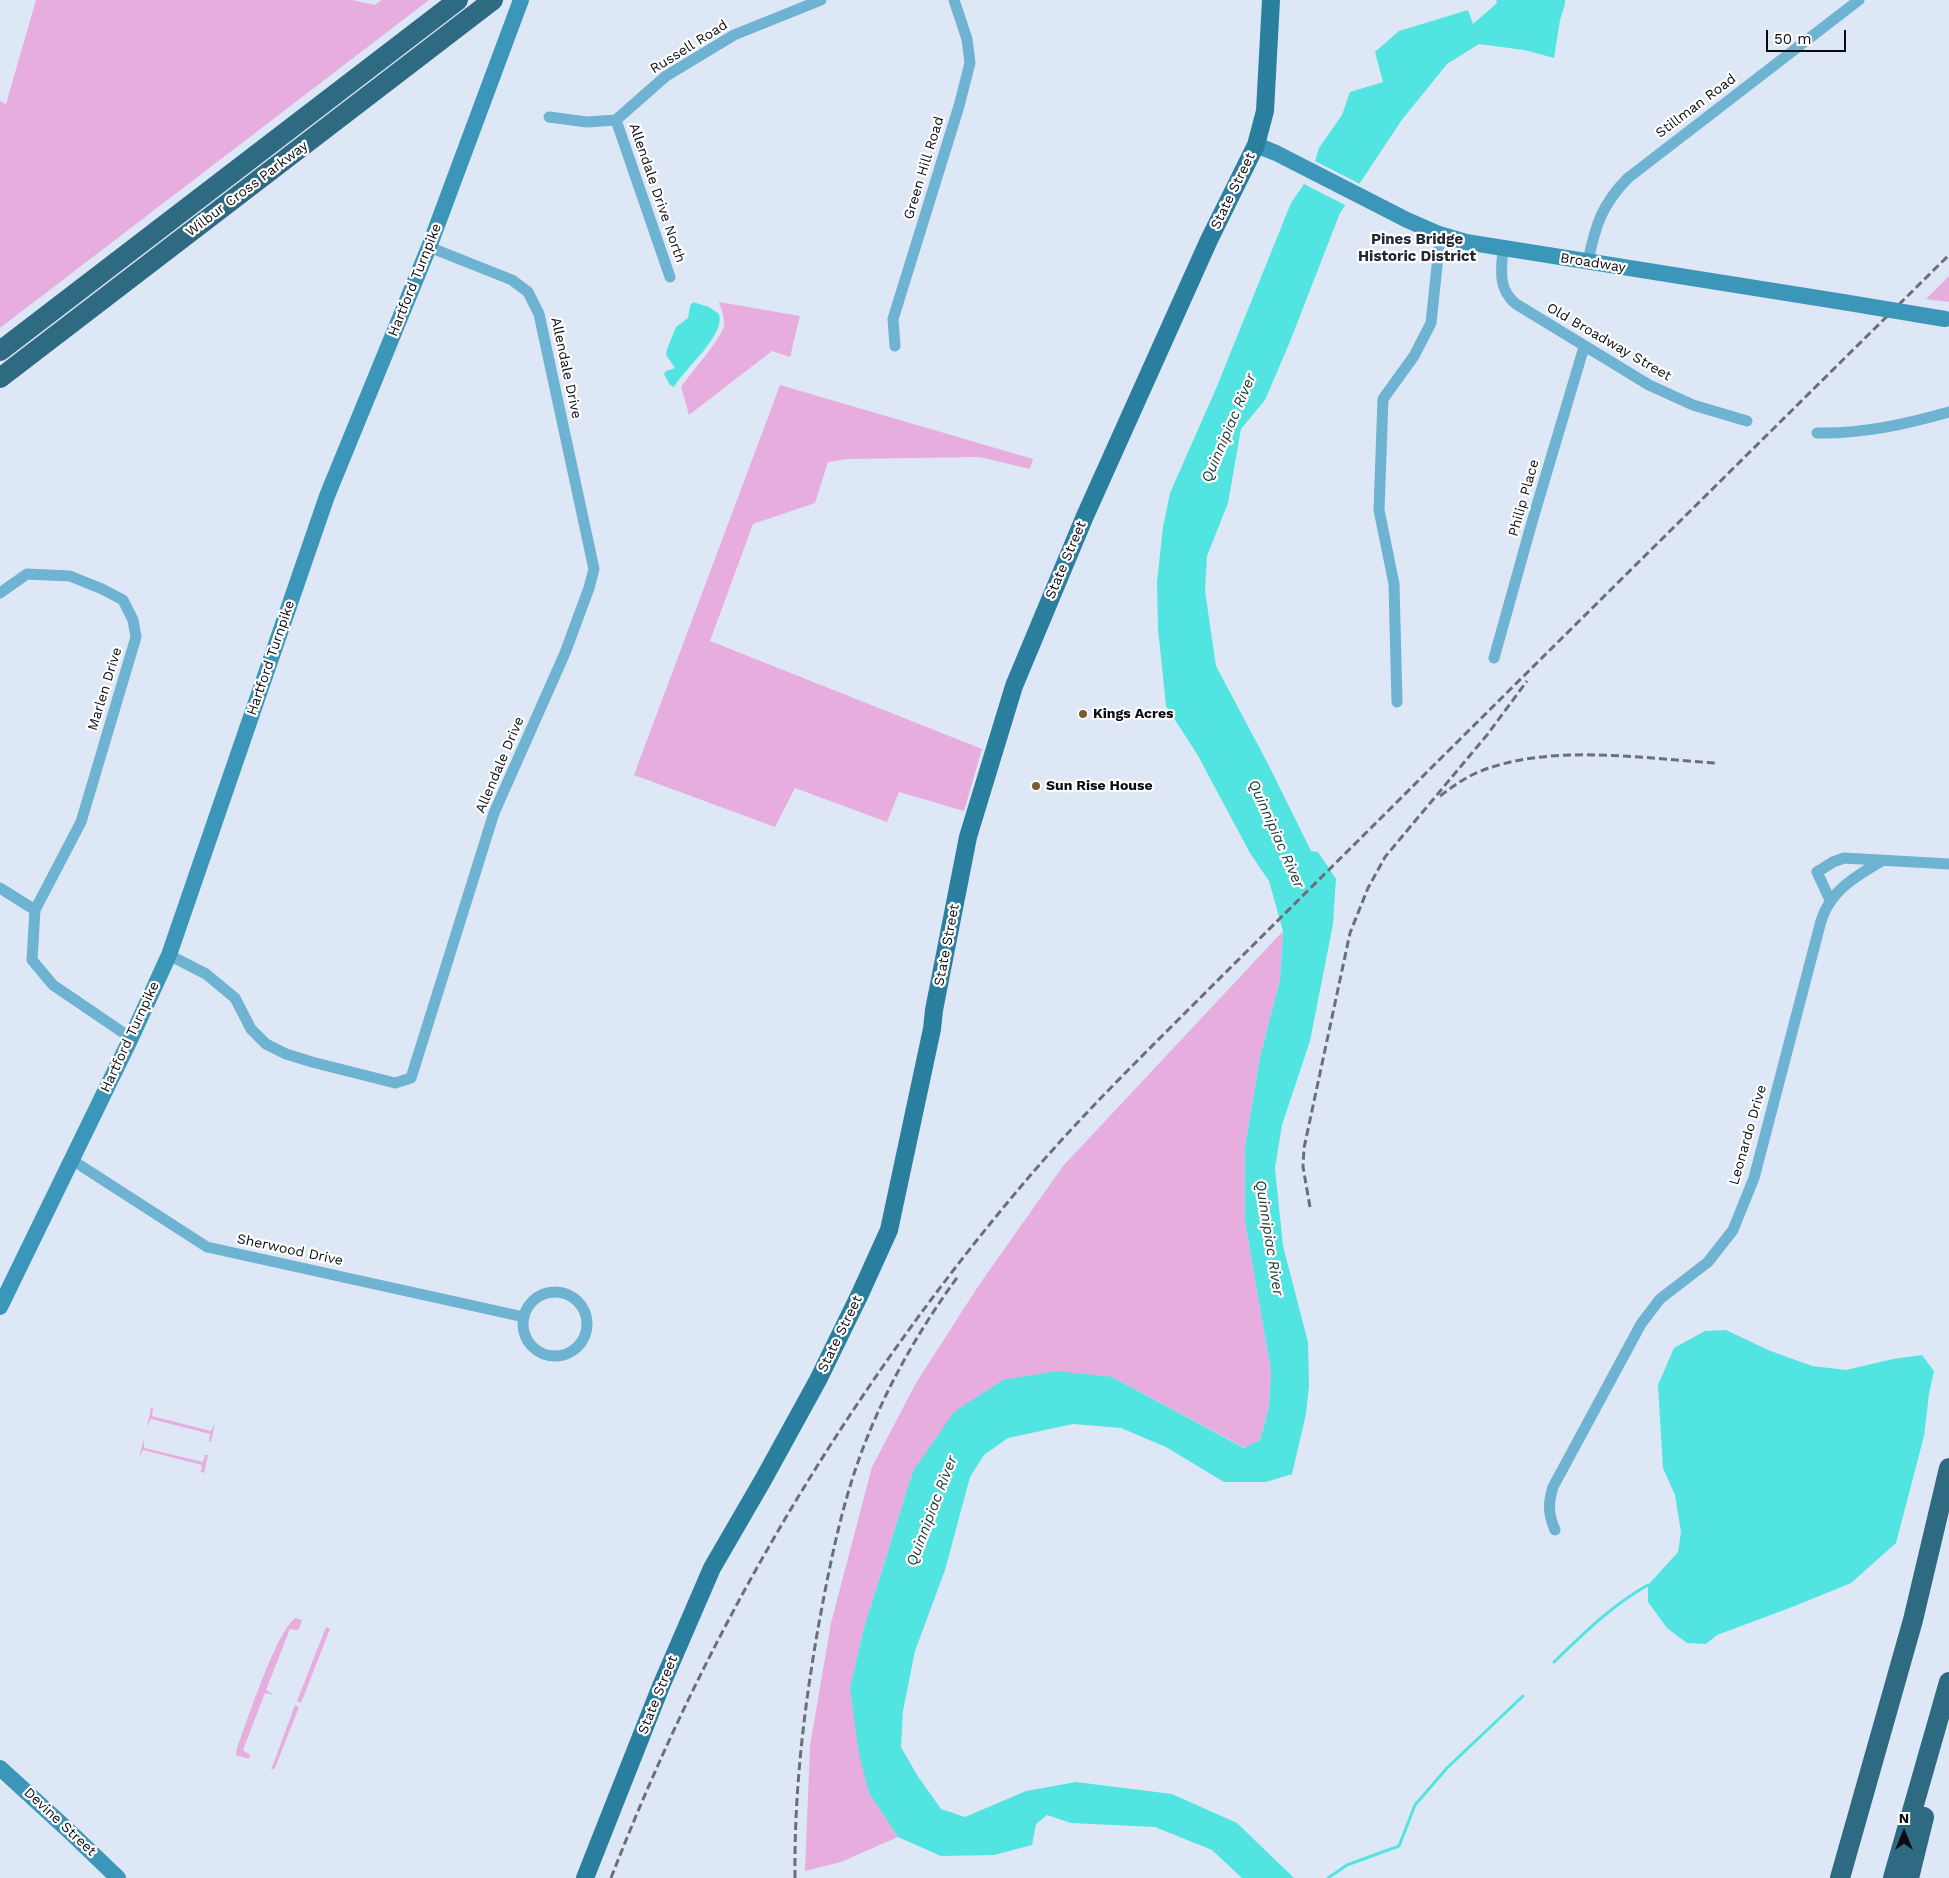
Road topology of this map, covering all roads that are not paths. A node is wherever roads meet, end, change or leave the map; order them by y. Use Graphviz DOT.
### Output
graph roads {
  1 [pos="458,0"];
  2 [pos="493,0"];
  3 [pos="521,0"];
  4 [pos="822,0"];
  5 [pos="954,0"];
  6 [pos="1271,0"];
  7 [pos="1859,0"];
  8 [pos="549,117"];
  9 [pos="616,120"];
  10 [pos="1256,145"];
  11 [pos="1443,235"];
  12 [pos="429,247"];
  13 [pos="1503,249"];
  14 [pos="1588,262"];
  15 [pos="670,276"];
  16 [pos="1947,320"];
  17 [pos="895,346"];
  18 [pos="1584,347"];
  19 [pos="0,351"];
  20 [pos="0,378"];
  21 [pos="1949,412"];
  22 [pos="1746,421"];
  23 [pos="1817,433"];
  24 [pos="0,593"];
  25 [pos="1494,658"];
  26 [pos="1398,702"];
  27 [pos="1884,860"];
  28 [pos="1949,864"];
  29 [pos="0,888"];
  30 [pos="1830,900"];
  31 [pos="35,910"];
  32 [pos="168,955"];
  33 [pos="131,1038"];
  34 [pos="72,1160"];
  35 [pos="0,1307"];
  36 [pos="524,1317"];
  37 [pos="1949,1468"];
  38 [pos="1555,1530"];
  39 [pos="1949,1682"];
  40 [pos="1943,1701"];
  41 [pos="0,1768"];
  42 [pos="118,1878"];
  43 [pos="584,1878"];
  44 [pos="1840,1878"];
  45 [pos="1893,1878"];
  46 [pos="1909,1878"];
  1 -- 19 [label="highway, Wilbur Cross Parkway"];
  2 -- 20 [label="highway, Wilbur Cross Parkway"];
  3 -- 12 [label="main road, Hartford Turnpike"];
  4 -- 9 [label="street, Russell Road"];
  5 -- 17 [label="street, Green Hill Road"];
  6 -- 10 [label="main road, State Street"];
  7 -- 14 [label="street, Stillman Road"];
  8 -- 9 [label="street"];
  9 -- 15 [label="street, Allendale Drive North"];
  10 -- 11 [label="main road, Broadway"];
  10 -- 43 [label="main road, State Street"];
  11 -- 13 [label="main road, Broadway"];
  11 -- 26 [label="street"];
  12 -- 32 [label="main road, Hartford Turnpike"];
  12 -- 32 [label="street, Allendale Drive"];
  13 -- 14 [label="main road, Broadway"];
  13 -- 18 [label="street, Old Broadway Street"];
  14 -- 16 [label="main road, Broadway, bridge"];
  18 -- 22 [label="street, Old Broadway Street"];
  18 -- 25 [label="street, Philip Place"];
  21 -- 23 [label="street"];
  24 -- 31 [label="street, Marlen Drive"];
  27 -- 28 [label="street"];
  27 -- 30 [label="street, Leonardo Drive"];
  27 -- 30 [label="street"];
  29 -- 31 [label="street"];
  30 -- 38 [label="street, Leonardo Drive"];
  31 -- 33 [label="street, Marlen Drive"];
  32 -- 33 [label="main road, Hartford Turnpike"];
  33 -- 34 [label="main road, Hartford Turnpike"];
  34 -- 35 [label="main road, Hartford Turnpike"];
  34 -- 36 [label="street, Sherwood Drive"];
  36 -- 36 [label="street"];
  37 -- 44 [label="highway"];
  39 -- 40 [label="highway"];
  40 -- 45 [label="highway"];
  40 -- 46 [label="highway"];
  41 -- 42 [label="main road, Devine Street"];
}
